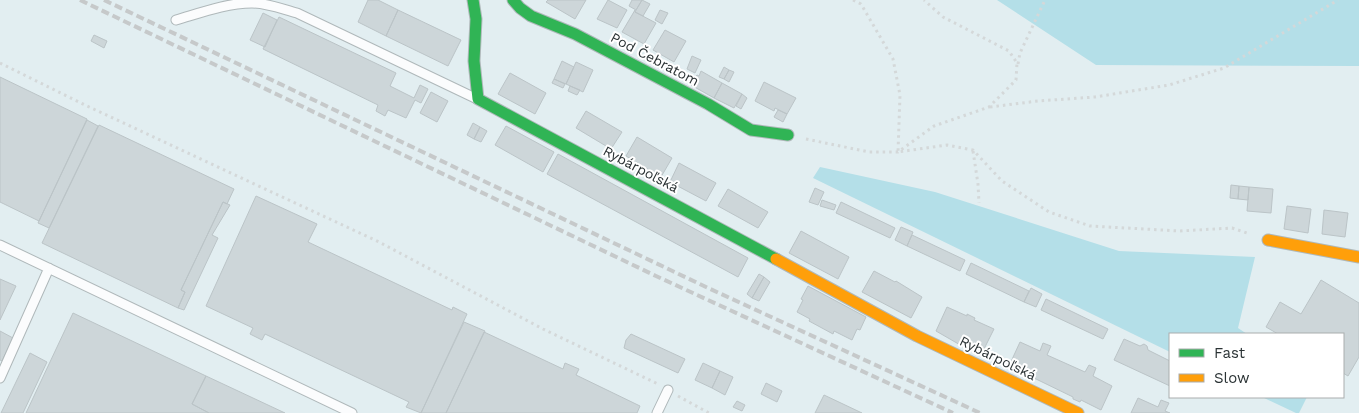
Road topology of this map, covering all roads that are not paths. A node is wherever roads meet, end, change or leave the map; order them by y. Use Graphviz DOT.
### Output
graph roads {
  1 [pos="473,0"];
  2 [pos="513,0"];
  3 [pos="176,20"];
  4 [pos="478,99"];
  5 [pos="788,135"];
  6 [pos="1268,240"];
  7 [pos="0,245"];
  8 [pos="1359,257"];
  9 [pos="48,268"];
  10 [pos="0,378"];
  11 [pos="668,390"];
  12 [pos="352,413"];
  13 [pos="657,413"];
  14 [pos="1078,413"];
  1 -- 4 [label="street"];
  2 -- 5 [label="street, Pod Čebratom"];
  3 -- 4 [label="lane, Rybárpoľská"];
  4 -- 14 [label="street, Rybárpoľská"];
  6 -- 8 [label="street"];
  7 -- 9 [label="lane"];
  9 -- 10 [label="lane"];
  9 -- 12 [label="lane"];
  11 -- 13 [label="lane"];
}
